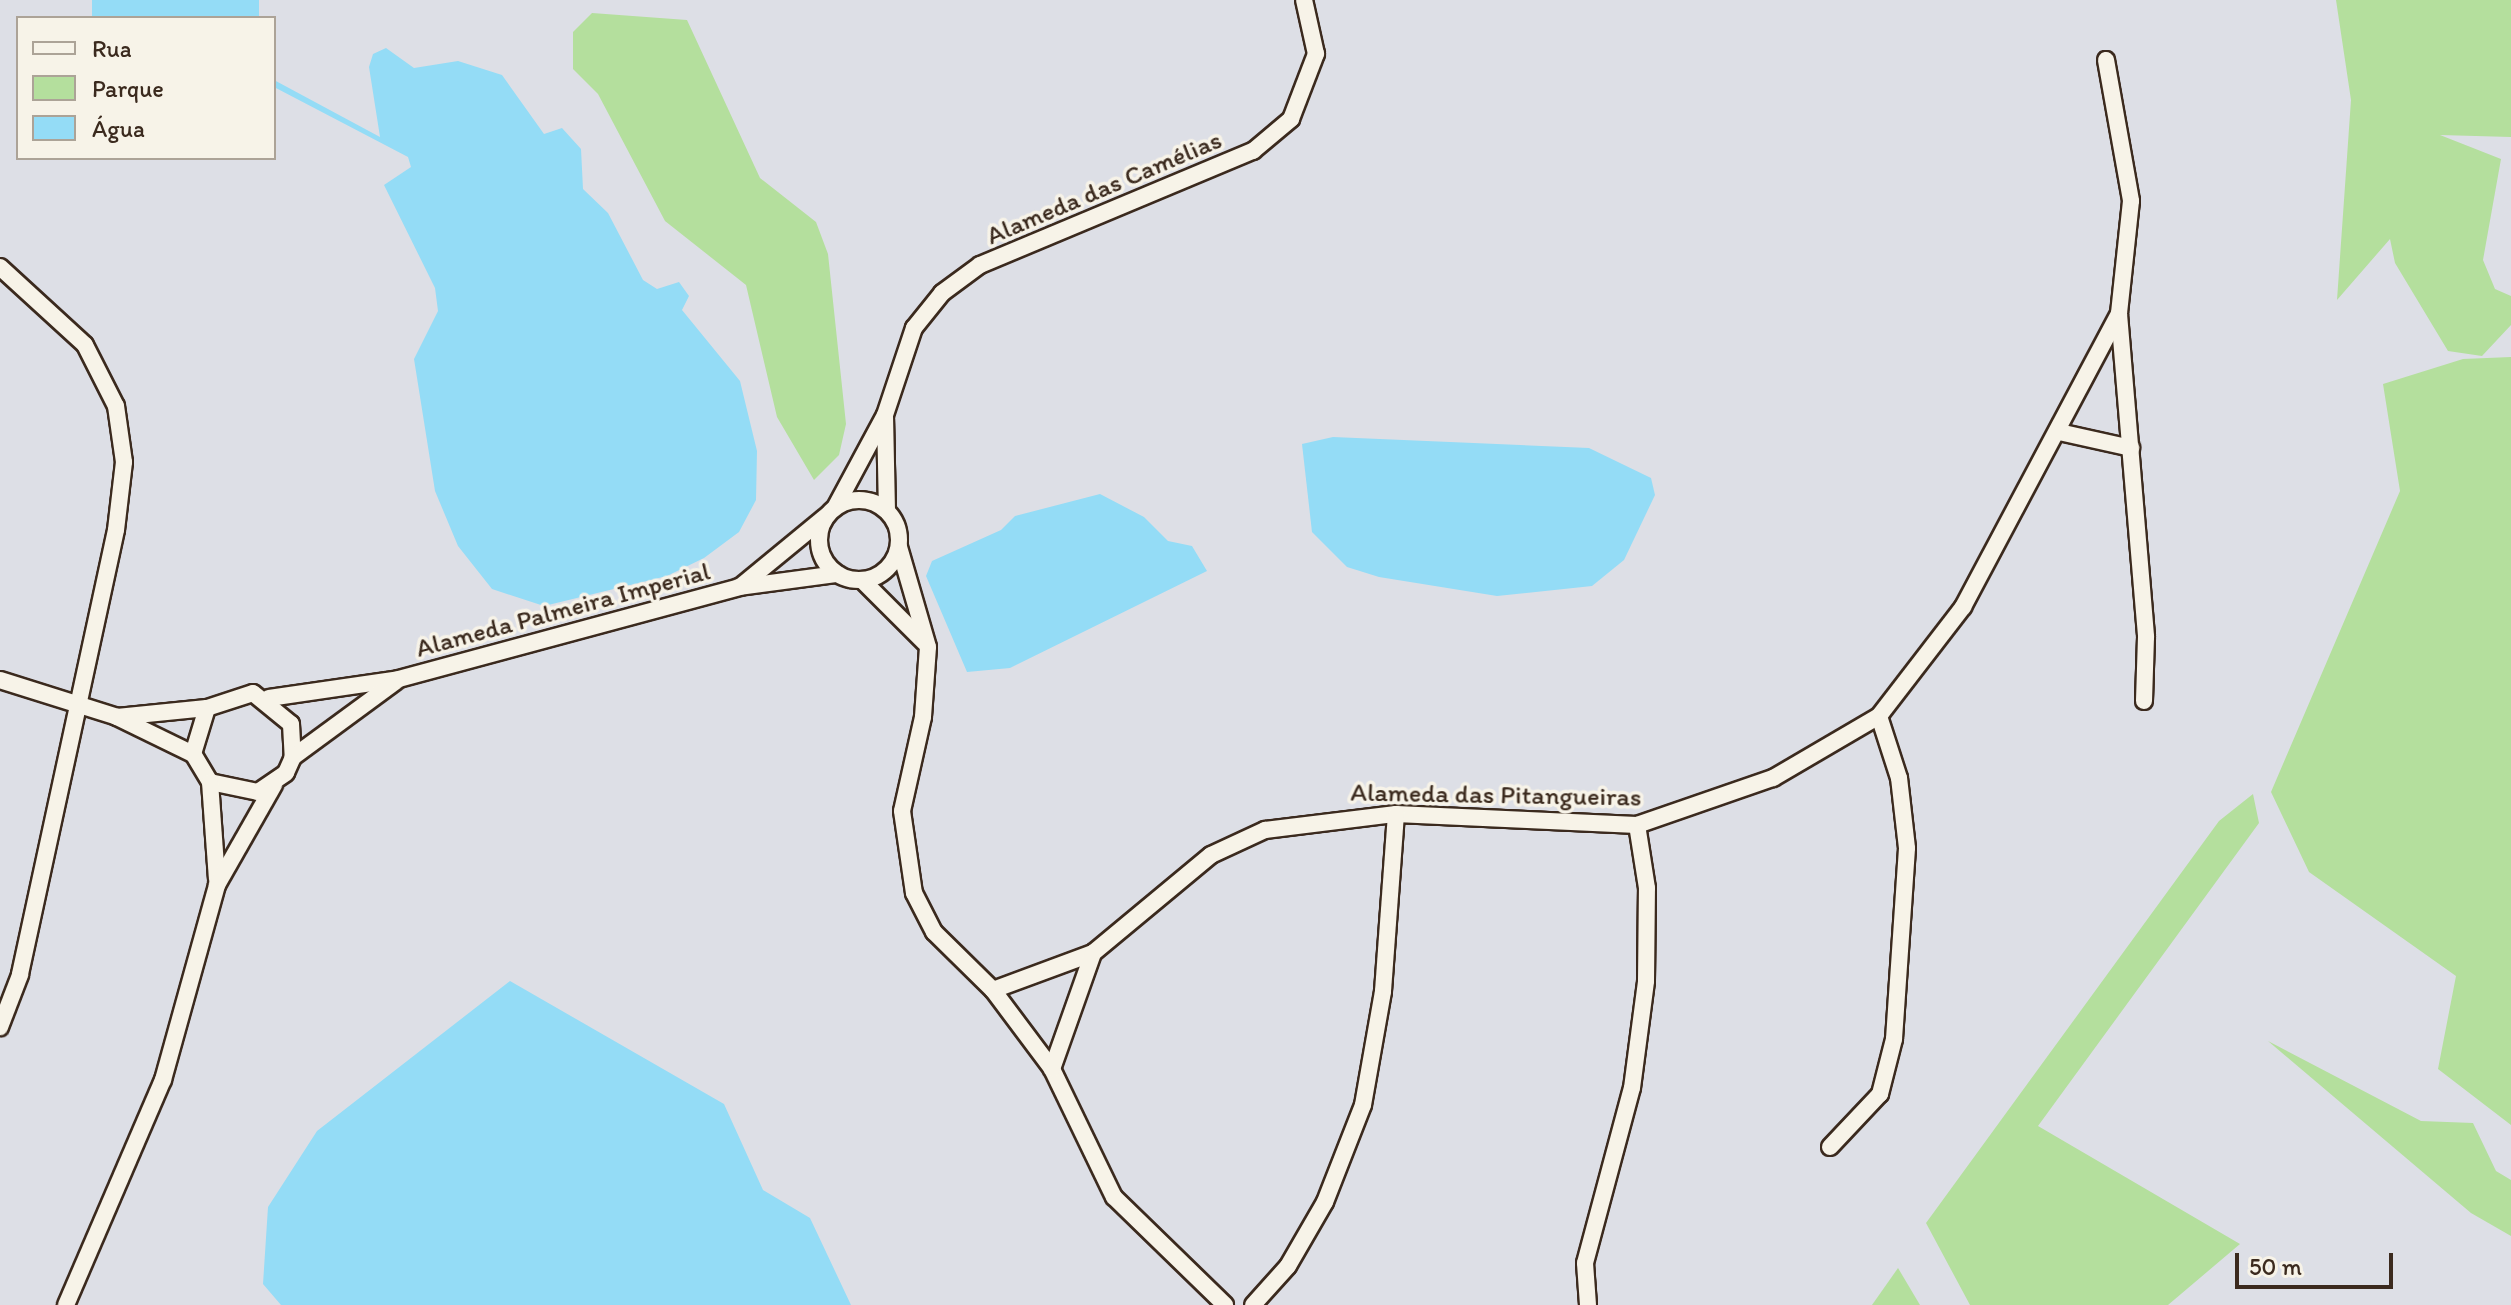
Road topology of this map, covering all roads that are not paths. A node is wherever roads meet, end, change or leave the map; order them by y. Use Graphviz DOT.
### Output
graph roads {
  1 [pos="1304,0"];
  2 [pos="2106,60"];
  3 [pos="0,267"];
  4 [pos="2119,314"];
  5 [pos="885,415"];
  6 [pos="2059,432"];
  7 [pos="2131,448"];
  8 [pos="887,510"];
  9 [pos="831,511"];
  10 [pos="899,547"];
  11 [pos="837,574"];
  12 [pos="862,580"];
  13 [pos="739,587"];
  14 [pos="928,647"];
  15 [pos="399,679"];
  16 [pos="0,680"];
  17 [pos="0,692"];
  18 [pos="29,693"];
  19 [pos="269,698"];
  20 [pos="2144,701"];
  21 [pos="78,708"];
  22 [pos="207,708"];
  23 [pos="1879,716"];
  24 [pos="117,717"];
  25 [pos="193,754"];
  26 [pos="293,757"];
  27 [pos="210,782"];
  28 [pos="274,785"];
  29 [pos="1396,814"];
  30 [pos="1637,825"];
  31 [pos="217,885"];
  32 [pos="1093,953"];
  33 [pos="993,990"];
  34 [pos="0,1027"];
  35 [pos="1052,1069"];
  36 [pos="1830,1147"];
  37 [pos="66,1305"];
  38 [pos="1225,1305"];
  39 [pos="1253,1305"];
  40 [pos="1588,1305"];
  1 -- 5 [label="street, Alameda das Camélias"];
  2 -- 4 [label="street"];
  3 -- 21 [label="street"];
  4 -- 6 [label="street, Alameda das Pitangueiras"];
  4 -- 7 [label="street"];
  5 -- 8 [label="street"];
  5 -- 9 [label="street"];
  6 -- 7 [label="street"];
  6 -- 23 [label="street, Alameda das Pitangueiras"];
  7 -- 20 [label="street"];
  8 -- 9 [label="street"];
  8 -- 10 [label="street"];
  9 -- 11 [label="street"];
  9 -- 13 [label="street"];
  10 -- 12 [label="street"];
  10 -- 14 [label="street"];
  11 -- 12 [label="street"];
  11 -- 13 [label="street, Alameda Palmeira Imperial"];
  12 -- 14 [label="street"];
  13 -- 15 [label="street, Alameda Palmeira Imperial"];
  14 -- 33 [label="street"];
  15 -- 19 [label="street"];
  15 -- 26 [label="street"];
  16 -- 18 [label="street"];
  17 -- 18 [label="street"];
  18 -- 21 [label="street"];
  19 -- 22 [label="street"];
  19 -- 26 [label="street"];
  21 -- 24 [label="street"];
  21 -- 34 [label="street"];
  22 -- 24 [label="street"];
  22 -- 25 [label="street"];
  23 -- 30 [label="street, Alameda das Pitangueiras"];
  23 -- 36 [label="street"];
  24 -- 25 [label="street"];
  25 -- 27 [label="street"];
  26 -- 28 [label="street"];
  27 -- 28 [label="street"];
  27 -- 31 [label="street"];
  28 -- 31 [label="street"];
  29 -- 30 [label="street, Alameda das Pitangueiras"];
  29 -- 32 [label="street, Alameda das Pitangueiras"];
  29 -- 39 [label="street"];
  30 -- 40 [label="street"];
  31 -- 37 [label="street"];
  32 -- 33 [label="street, Alameda das Pitangueiras"];
  32 -- 35 [label="street"];
  33 -- 35 [label="street"];
  35 -- 38 [label="street"];
}
